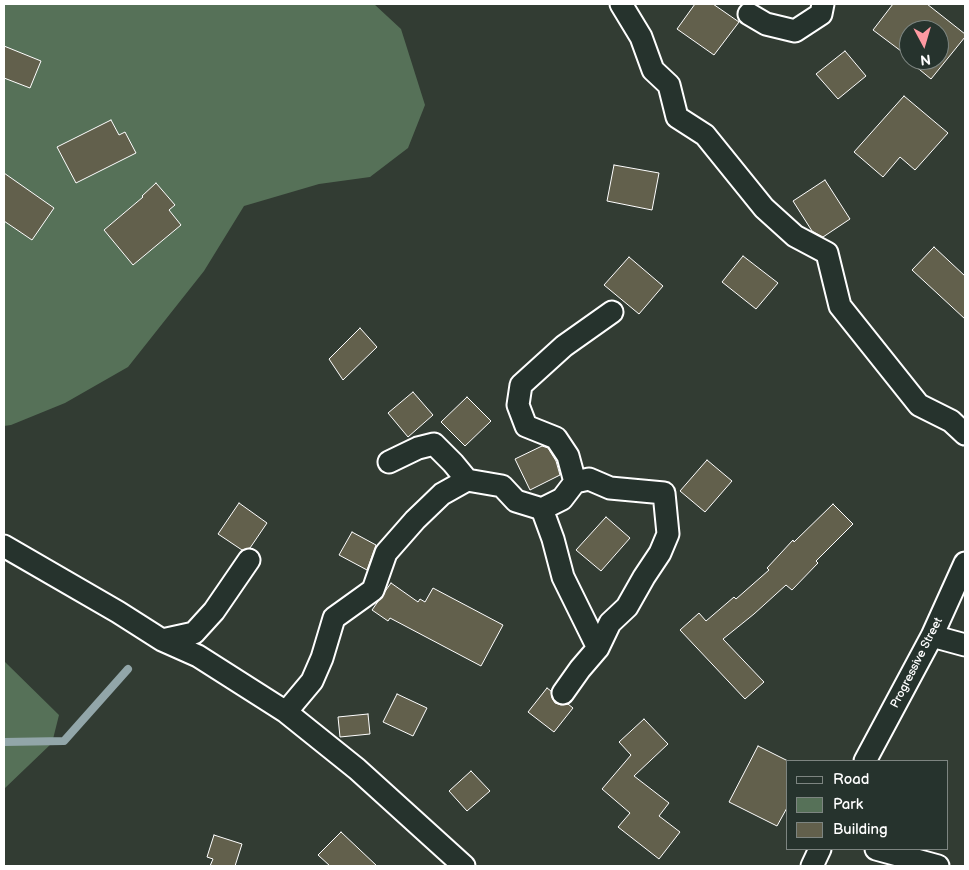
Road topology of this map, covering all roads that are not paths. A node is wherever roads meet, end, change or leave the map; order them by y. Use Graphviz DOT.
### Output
graph roads {
  1 [pos="621,4"];
  2 [pos="823,4"];
  3 [pos="749,14"];
  4 [pos="612,312"];
  5 [pos="965,434"];
  6 [pos="389,462"];
  7 [pos="466,480"];
  8 [pos="575,482"];
  9 [pos="542,509"];
  10 [pos="4,546"];
  11 [pos="249,560"];
  12 [pos="965,563"];
  13 [pos="932,636"];
  14 [pos="162,640"];
  15 [pos="965,645"];
  16 [pos="598,648"];
  17 [pos="563,692"];
  18 [pos="286,712"];
  19 [pos="866,760"];
  20 [pos="820,850"];
  21 [pos="880,850"];
  22 [pos="464,866"];
  23 [pos="812,866"];
  24 [pos="938,866"];
  1 -- 5 [label="street"];
  2 -- 3 [label="street"];
  4 -- 8 [label="street"];
  6 -- 7 [label="street"];
  7 -- 9 [label="street"];
  7 -- 18 [label="street"];
  8 -- 9 [label="street"];
  8 -- 16 [label="street"];
  9 -- 16 [label="street"];
  10 -- 14 [label="street"];
  11 -- 14 [label="street"];
  12 -- 13 [label="street, Progressive Street"];
  13 -- 15 [label="street"];
  13 -- 19 [label="street, Progressive Street"];
  14 -- 18 [label="street"];
  16 -- 17 [label="street"];
  18 -- 22 [label="street"];
  20 -- 23 [label="street"];
  21 -- 24 [label="street"];
}
